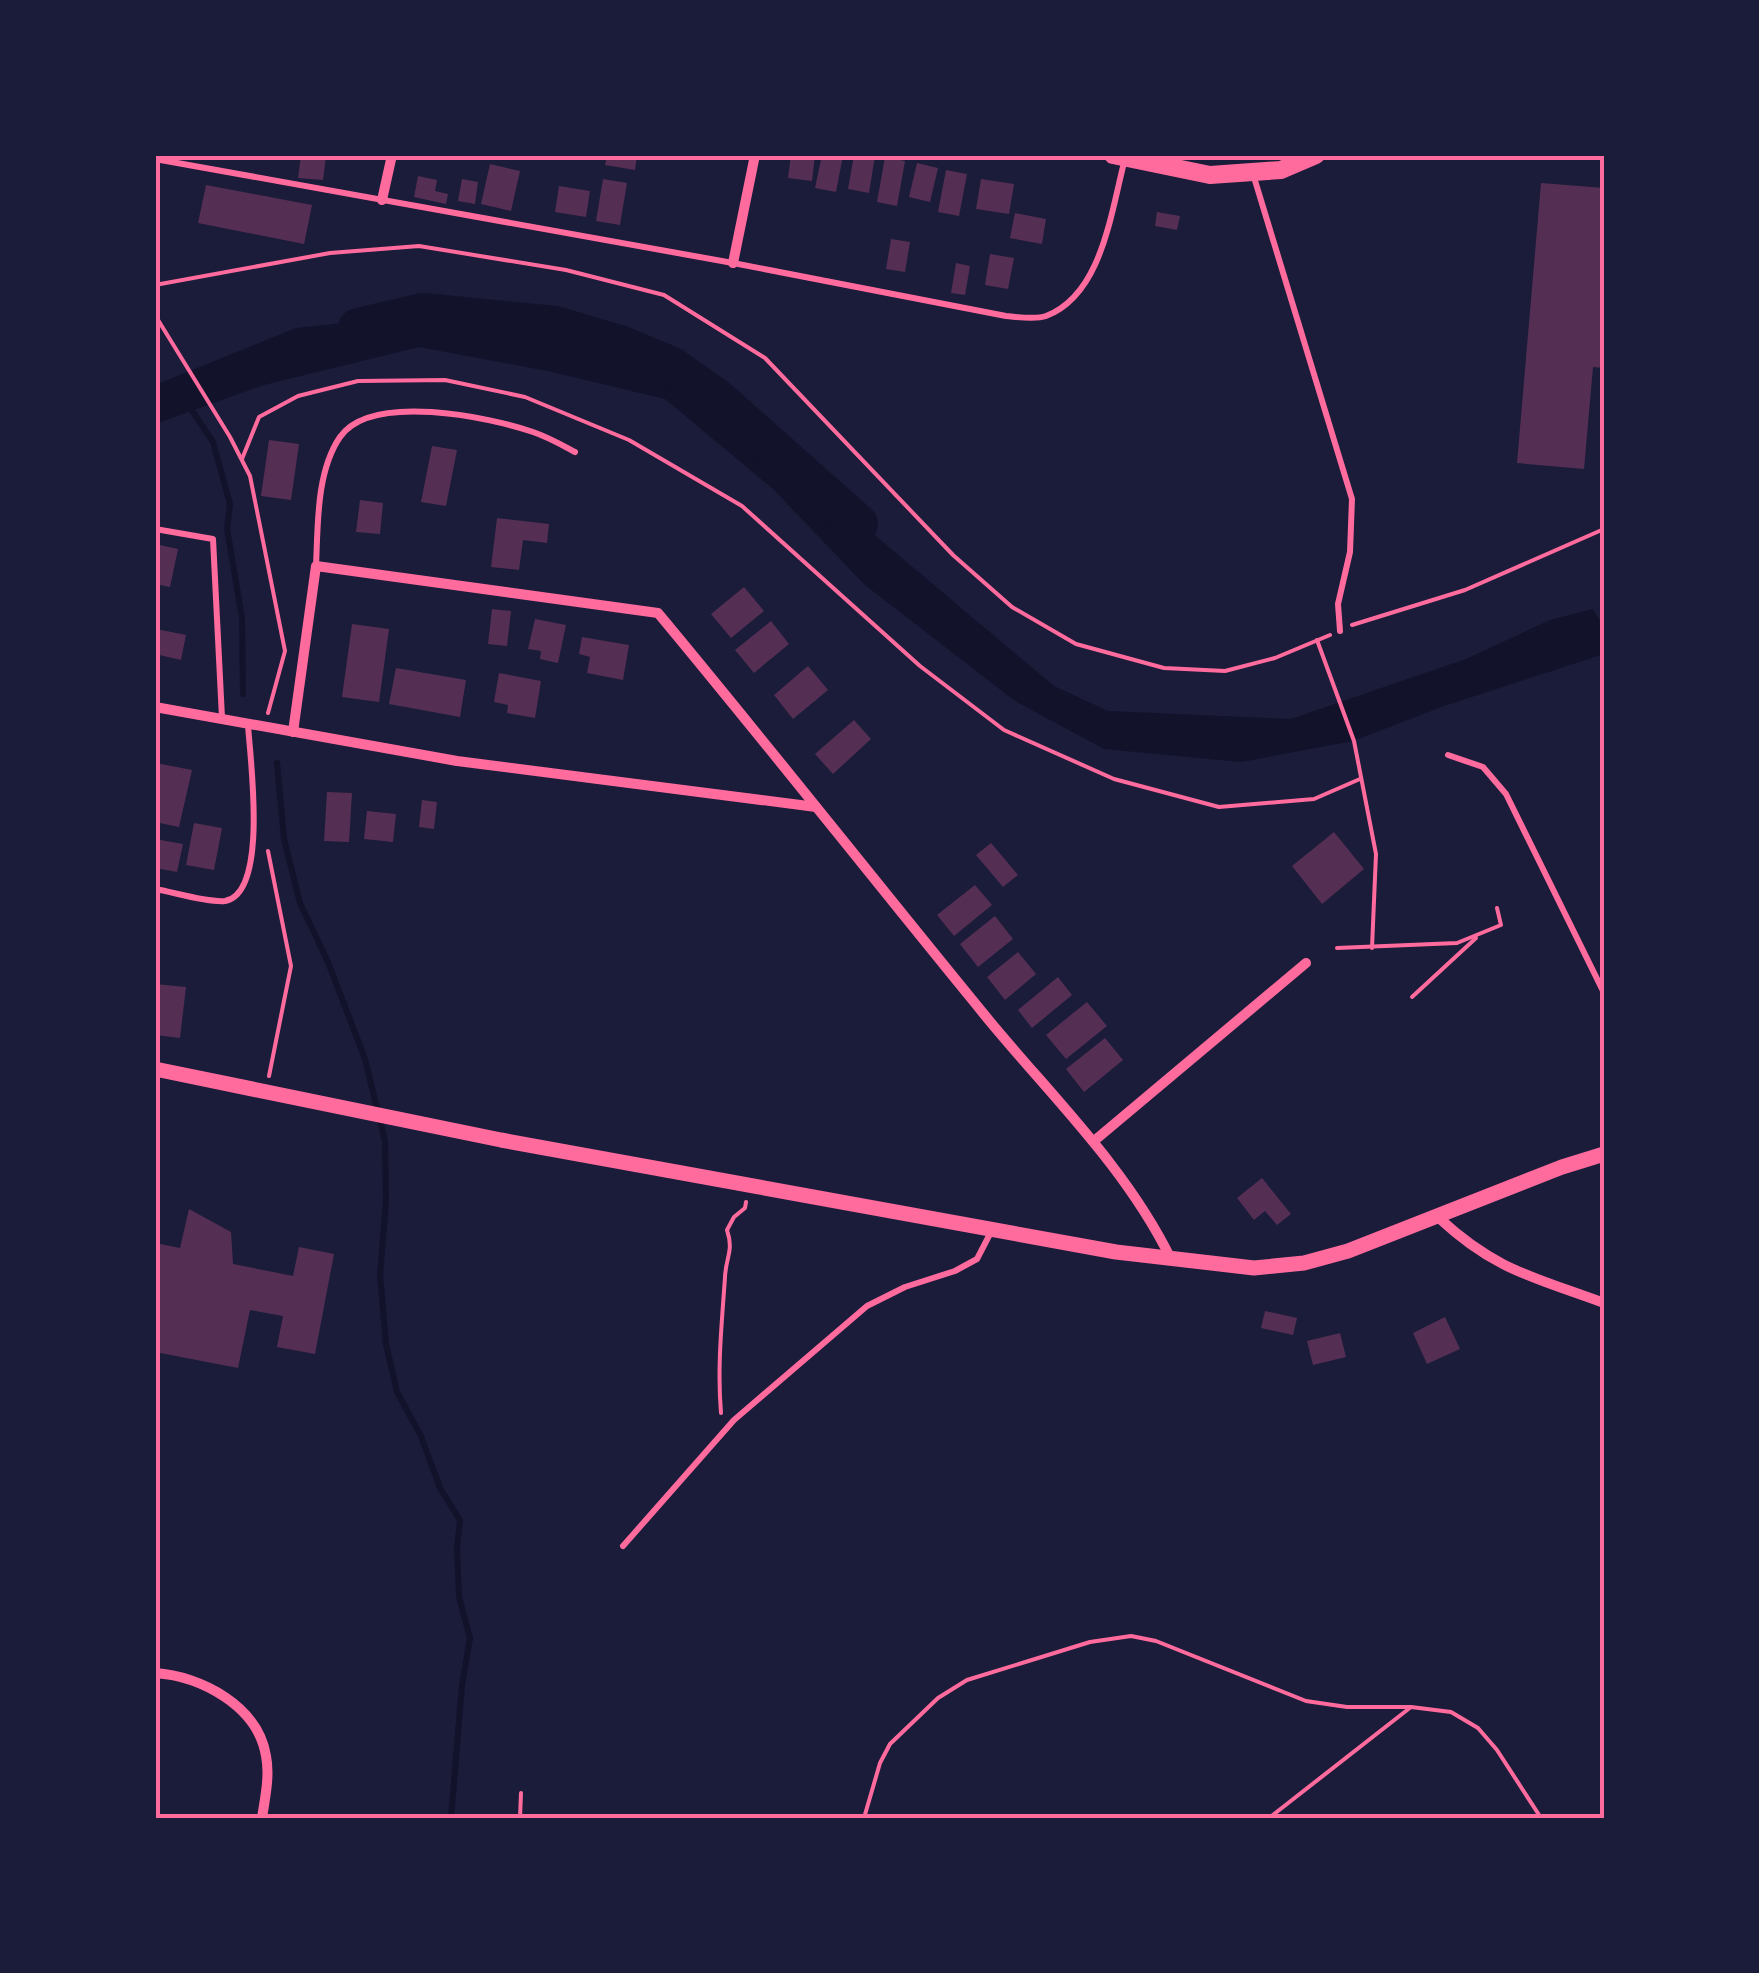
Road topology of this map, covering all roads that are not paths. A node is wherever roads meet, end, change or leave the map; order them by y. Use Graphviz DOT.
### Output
graph roads {
  1 [pos="392,155"];
  2 [pos="755,155"];
  3 [pos="1316,155"];
  4 [pos="1122,156"];
  5 [pos="155,159"];
  6 [pos="1254,174"];
  7 [pos="382,200"];
  8 [pos="733,262"];
  9 [pos="576,452"];
  10 [pos="155,529"];
  11 [pos="316,566"];
  12 [pos="1340,631"];
  13 [pos="155,706"];
  14 [pos="222,719"];
  15 [pos="248,724"];
  16 [pos="293,732"];
  17 [pos="1448,755"];
  18 [pos="816,807"];
  19 [pos="155,889"];
  20 [pos="1306,963"];
  21 [pos="1604,994"];
  22 [pos="155,1069"];
  23 [pos="1094,1141"];
  24 [pos="1603,1158"];
  25 [pos="1439,1218"];
  26 [pos="994,1228"];
  27 [pos="1172,1260"];
  28 [pos="1604,1303"];
  29 [pos="623,1546"];
  30 [pos="155,1673"];
  31 [pos="262,1818"];
  1 -- 7 [label="street"];
  2 -- 8 [label="street"];
  3 -- 6 [label="main road"];
  4 -- 6 [label="main road"];
  4 -- 8 [label="lane"];
  5 -- 7 [label="lane"];
  6 -- 12 [label="lane"];
  7 -- 8 [label="lane"];
  9 -- 11 [label="lane"];
  10 -- 14 [label="lane"];
  11 -- 16 [label="street"];
  11 -- 18 [label="street"];
  13 -- 14 [label="street"];
  14 -- 15 [label="street"];
  15 -- 16 [label="street"];
  15 -- 19 [label="lane"];
  16 -- 18 [label="street"];
  17 -- 21 [label="lane"];
  18 -- 23 [label="street"];
  20 -- 23 [label="street"];
  22 -- 26 [label="street"];
  23 -- 27 [label="street"];
  24 -- 25 [label="street"];
  25 -- 27 [label="street"];
  25 -- 28 [label="street"];
  26 -- 27 [label="street"];
  26 -- 29 [label="lane"];
  30 -- 31 [label="street"];
}
